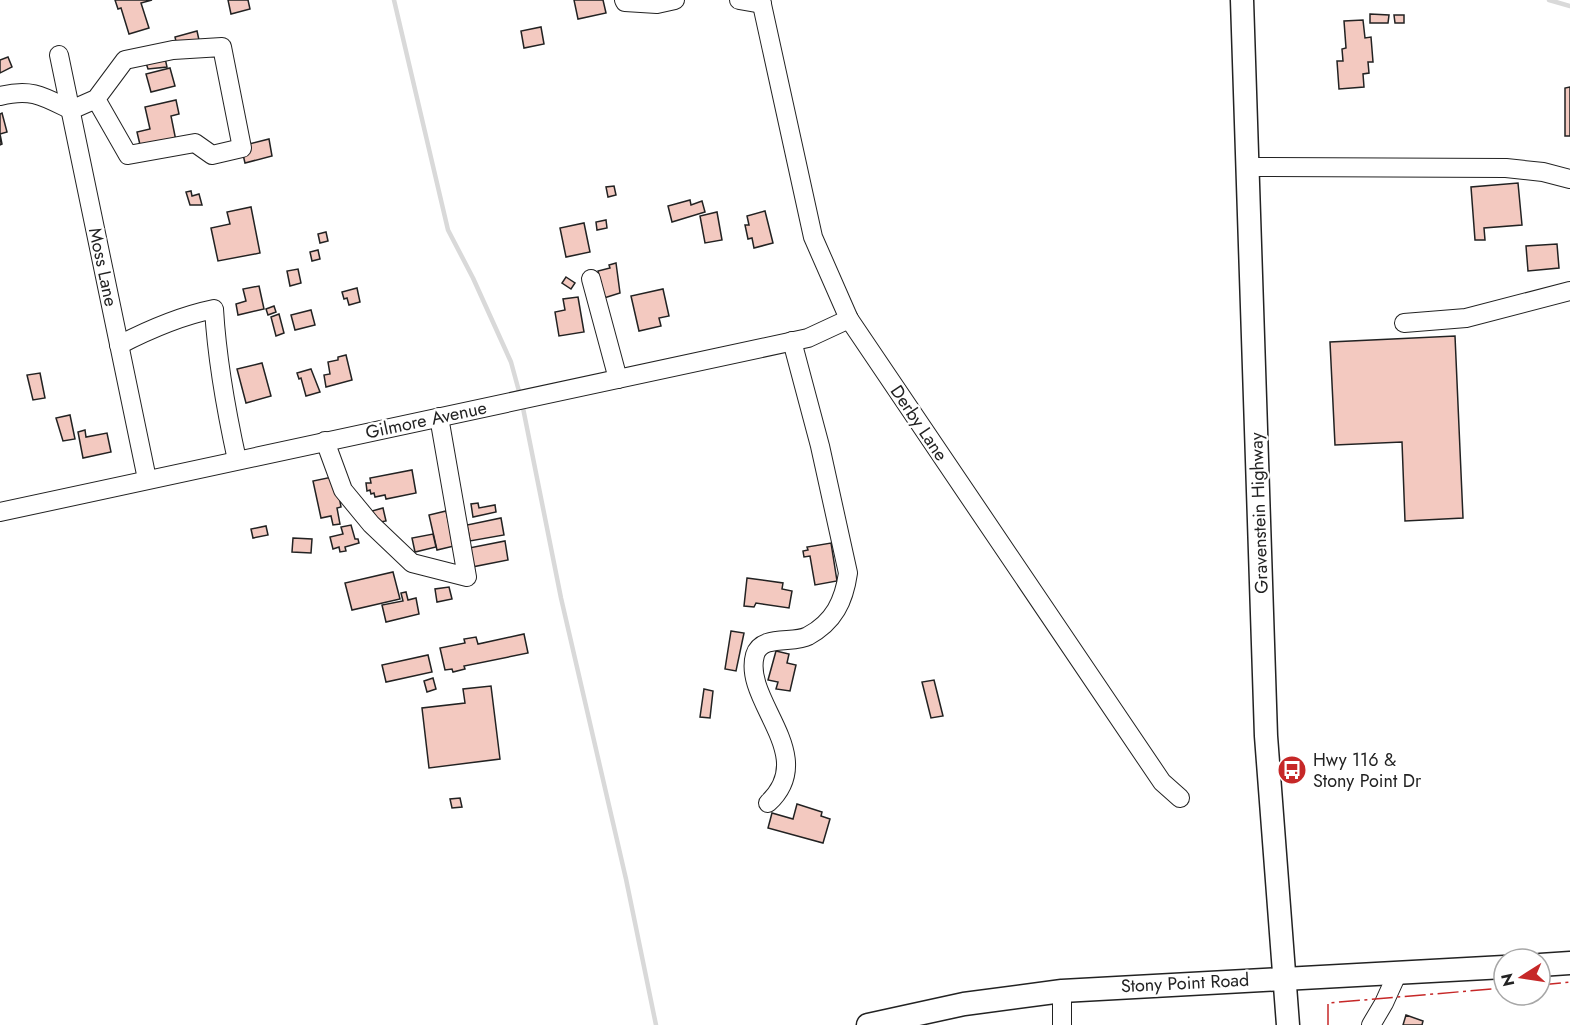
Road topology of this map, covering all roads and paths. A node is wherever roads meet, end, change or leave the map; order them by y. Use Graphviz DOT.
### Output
graph roads {
  1 [pos="624,0"];
  2 [pos="675,0"];
  3 [pos="739,0"];
  4 [pos="1242,0"];
  5 [pos="762,2"];
  6 [pos="59,55"];
  7 [pos="0,96"];
  8 [pos="96,99"];
  9 [pos="71,110"];
  10 [pos="1249,167"];
  11 [pos="1570,179"];
  12 [pos="591,279"];
  13 [pos="1570,291"];
  14 [pos="849,319"];
  15 [pos="1404,322"];
  16 [pos="792,341"];
  17 [pos="119,345"];
  18 [pos="618,378"];
  19 [pos="440,417"];
  20 [pos="325,441"];
  21 [pos="237,460"];
  22 [pos="147,479"];
  23 [pos="0,512"];
  24 [pos="1180,798"];
  25 [pos="768,803"];
  26 [pos="1570,963"];
  27 [pos="1552,964"];
  28 [pos="1492,968"];
  29 [pos="1398,972"];
  30 [pos="1284,978"];
  31 [pos="1062,991"];
  32 [pos="868,1025"];
  33 [pos="1062,1025"];
  34 [pos="1288,1025"];
  35 [pos="1371,1025"];
  1 -- 2 [label="street"];
  3 -- 5 [label="street"];
  4 -- 10 [label="main road, Gravenstein Highway"];
  5 -- 14 [label="street, Derby Lane"];
  6 -- 9 [label="street, Moss Lane"];
  7 -- 9 [label="street"];
  8 -- 8 [label="street"];
  8 -- 9 [label="street"];
  9 -- 17 [label="street, Moss Lane"];
  10 -- 11 [label="street"];
  10 -- 30 [label="main road, Gravenstein Highway"];
  12 -- 18 [label="street"];
  13 -- 15 [label="street"];
  14 -- 16 [label="street, Gilmore Avenue"];
  14 -- 24 [label="street, Derby Lane"];
  16 -- 18 [label="street, Gilmore Avenue"];
  16 -- 25 [label="street"];
  17 -- 21 [label="street"];
  17 -- 22 [label="street, Moss Lane"];
  18 -- 19 [label="street, Gilmore Avenue"];
  19 -- 20 [label="street, Gilmore Avenue"];
  19 -- 20 [label="street"];
  20 -- 21 [label="street, Gilmore Avenue"];
  21 -- 22 [label="street, Gilmore Avenue"];
  22 -- 23 [label="street, Gilmore Avenue"];
  26 -- 27 [label="main road"];
  28 -- 29 [label="main road, Stony Point Road"];
  29 -- 30 [label="main road, Stony Point Road"];
  29 -- 35 [label="street"];
  30 -- 31 [label="main road, Stony Point Road"];
  30 -- 34 [label="main road, Gravenstein Highway"];
  31 -- 32 [label="main road, Stony Point Road"];
  31 -- 33 [label="street"];
}
